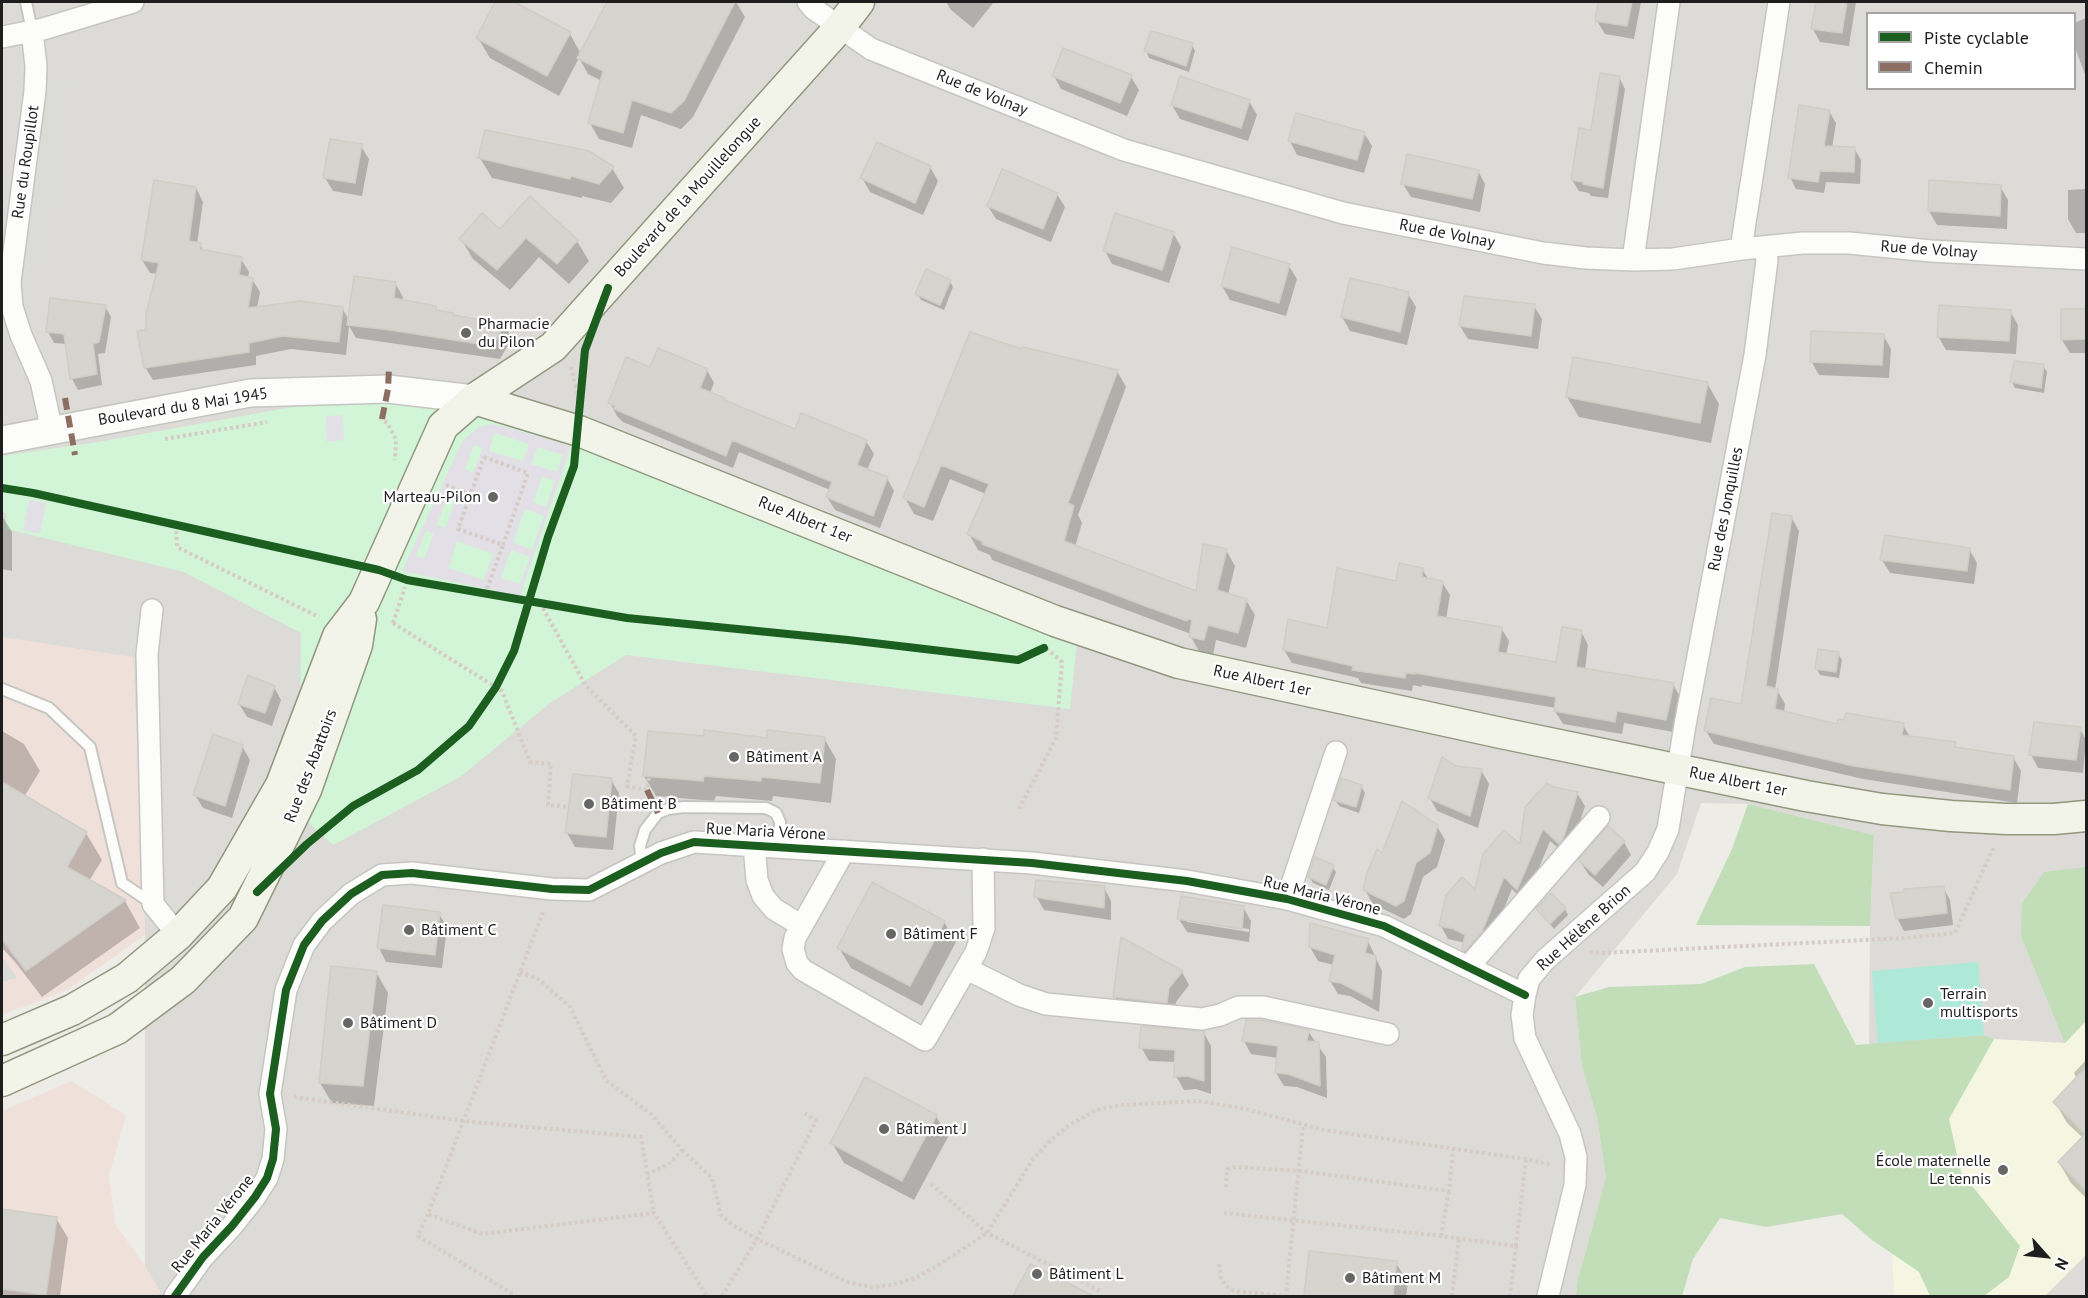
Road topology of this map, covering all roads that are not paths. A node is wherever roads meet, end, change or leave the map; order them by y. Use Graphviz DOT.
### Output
graph roads {
  1 [pos="26,2"];
  2 [pos="132,2"];
  3 [pos="808,2"];
  4 [pos="859,2"];
  5 [pos="1669,2"];
  6 [pos="1779,2"];
  7 [pos="840,27"];
  8 [pos="32,31"];
  9 [pos="2,37"];
  10 [pos="1765,247"];
  11 [pos="1741,249"];
  12 [pos="2086,259"];
  13 [pos="1633,260"];
  14 [pos="474,399"];
  15 [pos="52,431"];
  16 [pos="2,440"];
  17 [pos="363,602"];
  18 [pos="152,610"];
  19 [pos="2,688"];
  20 [pos="1336,752"];
  21 [pos="1677,770"];
  22 [pos="2086,816"];
  23 [pos="1599,817"];
  24 [pos="754,845"];
  25 [pos="779,847"];
  26 [pos="844,851"];
  27 [pos="983,860"];
  28 [pos="642,863"];
  29 [pos="1287,899"];
  30 [pos="153,904"];
  31 [pos="802,926"];
  32 [pos="178,935"];
  33 [pos="1469,966"];
  34 [pos="967,969"];
  35 [pos="1525,995"];
  36 [pos="1388,1034"];
  37 [pos="2,1040"];
  38 [pos="2,1081"];
  39 [pos="175,1296"];
  40 [pos="1548,1296"];
  1 -- 8 [label="lane"];
  2 -- 8 [label="street"];
  3 -- 7 [label="street, Rue de Volnay"];
  4 -- 7 [label="main road, Boulevard de la Mouillelongue"];
  5 -- 13 [label="street"];
  6 -- 11 [label="street"];
  7 -- 13 [label="street, Rue de Volnay"];
  7 -- 14 [label="main road, Boulevard de la Mouillelongue"];
  8 -- 9 [label="street"];
  8 -- 15 [label="street, Rue du Roupillot"];
  10 -- 11 [label="street, Rue de Volnay"];
  10 -- 12 [label="street, Rue de Volnay"];
  10 -- 21 [label="street, Rue des Jonquilles"];
  11 -- 13 [label="street, Rue de Volnay"];
  14 -- 15 [label="street, Boulevard du 8 Mai 1945"];
  14 -- 17 [label="main road, Boulevard de la Mouillelongue"];
  14 -- 21 [label="main road, Rue Albert 1er"];
  15 -- 16 [label="street, Boulevard du 8 Mai 1945"];
  17 -- 32 [label="main road"];
  17 -- 38 [label="main road, Rue des Abattoirs"];
  18 -- 30 [label="street"];
  19 -- 30 [label="lane"];
  20 -- 29 [label="street"];
  21 -- 22 [label="main road, Rue Albert 1er"];
  21 -- 35 [label="street, Rue Hélène Brion"];
  23 -- 33 [label="street"];
  24 -- 25 [label="street, Rue Maria Vérone"];
  24 -- 28 [label="street, Rue Maria Vérone"];
  24 -- 31 [label="street"];
  25 -- 26 [label="street, Rue Maria Vérone"];
  25 -- 28 [label="lane"];
  26 -- 27 [label="street, Rue Maria Vérone"];
  26 -- 31 [label="street, Rue Maria Vérone"];
  27 -- 29 [label="street, Rue Maria Vérone"];
  27 -- 34 [label="street, Rue Maria Vérone"];
  28 -- 39 [label="street, Rue Maria Vérone"];
  29 -- 33 [label="street, Rue Maria Vérone"];
  30 -- 32 [label="street"];
  31 -- 34 [label="street, Rue Maria Vérone"];
  32 -- 37 [label="main road"];
  33 -- 35 [label="street, Rue Maria Vérone"];
  34 -- 36 [label="street"];
  35 -- 40 [label="street, Rue Hélène Brion"];
}
